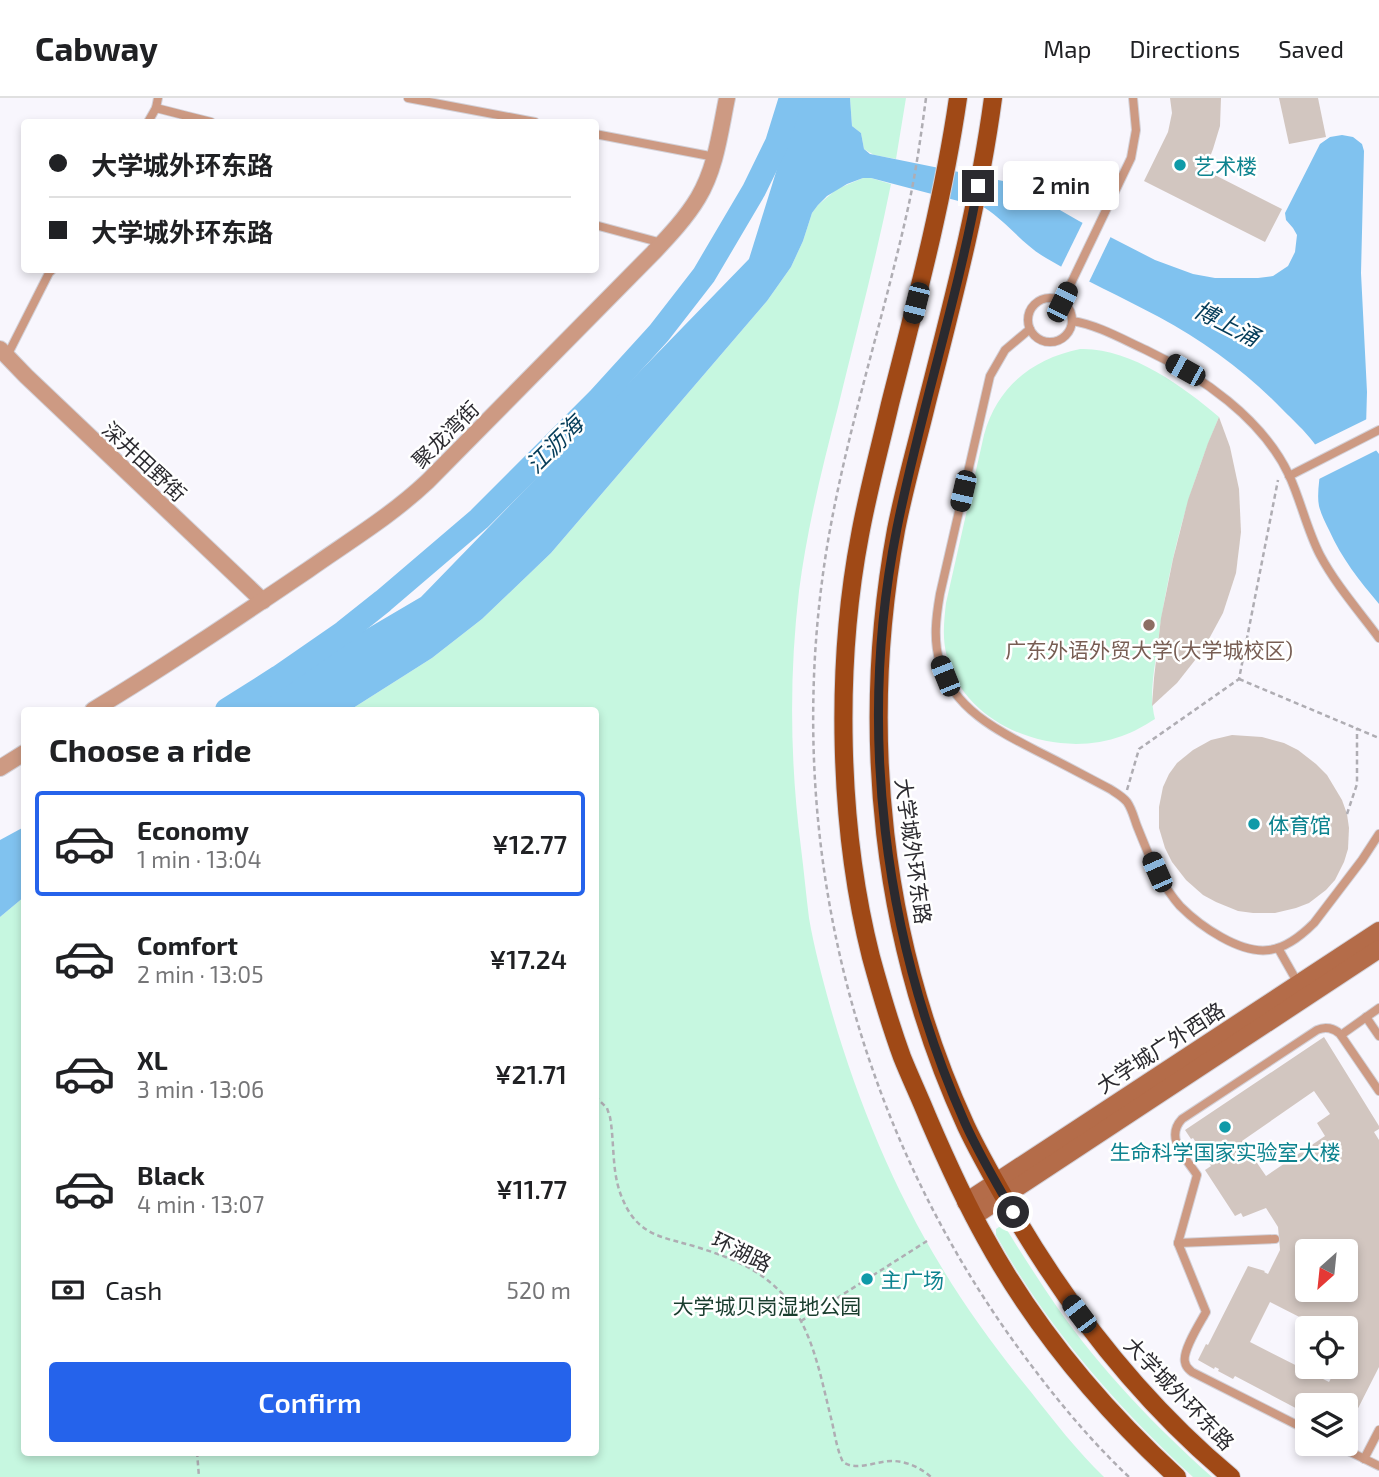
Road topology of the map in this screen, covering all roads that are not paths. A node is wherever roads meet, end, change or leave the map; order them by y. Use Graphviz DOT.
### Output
graph roads {
  1 [pos="158,98"];
  2 [pos="408,98"];
  3 [pos="727,98"];
  4 [pos="958,98"];
  5 [pos="993,98"];
  6 [pos="1133,98"];
  7 [pos="156,108"];
  8 [pos="150,119"];
  9 [pos="199,119"];
  10 [pos="519,119"];
  11 [pos="599,135"];
  12 [pos="715,157"];
  13 [pos="599,226"];
  14 [pos="662,243"];
  15 [pos="48,273"];
  16 [pos="1062,302"];
  17 [pos="1072,321"];
  18 [pos="1030,329"];
  19 [pos="3,352"];
  20 [pos="1377,431"];
  21 [pos="1289,476"];
  22 [pos="263,601"];
  23 [pos="1379,638"];
  24 [pos="98,707"];
  25 [pos="21,755"];
  26 [pos="0,768"];
  27 [pos="1379,834"];
  28 [pos="1379,931"];
  29 [pos="1278,948"];
  30 [pos="1379,949"];
  31 [pos="1302,990"];
  32 [pos="1379,1008"];
  33 [pos="1366,1017"];
  34 [pos="1341,1035"];
  35 [pos="1379,1036"];
  36 [pos="1379,1091"];
  37 [pos="1000,1189"];
  38 [pos="970,1209"];
  39 [pos="1275,1239"];
  40 [pos="1178,1243"];
  41 [pos="1295,1424"];
  42 [pos="1379,1430"];
  43 [pos="1358,1456"];
  44 [pos="1364,1459"];
  45 [pos="1379,1466"];
  46 [pos="1177,1477"];
  47 [pos="1231,1477"];
  1 -- 7 [label="lane"];
  2 -- 10 [label="lane"];
  3 -- 12 [label="street, 聚龙湾街"];
  4 -- 38 [label="main road"];
  5 -- 37 [label="main road, 大学城外环东路"];
  6 -- 16 [label="lane"];
  7 -- 8 [label="lane"];
  7 -- 9 [label="lane"];
  11 -- 12 [label="lane"];
  12 -- 14 [label="street, 聚龙湾街"];
  13 -- 14 [label="lane"];
  14 -- 22 [label="street, 聚龙湾街"];
  15 -- 19 [label="lane"];
  16 -- 17 [label="lane"];
  16 -- 18 [label="lane"];
  17 -- 18 [label="lane"];
  17 -- 21 [label="lane"];
  18 -- 29 [label="lane"];
  19 -- 22 [label="street, 深井田野街"];
  20 -- 21 [label="lane"];
  21 -- 23 [label="lane"];
  22 -- 24 [label="street, 聚龙湾街"];
  25 -- 26 [label="street"];
  27 -- 29 [label="lane"];
  28 -- 31 [label="main road, 大学城广外西路"];
  29 -- 31 [label="lane"];
  30 -- 31 [label="main road, 大学城广外西路"];
  31 -- 37 [label="main road, 大学城广外西路"];
  32 -- 33 [label="lane"];
  33 -- 34 [label="lane"];
  33 -- 35 [label="lane"];
  34 -- 36 [label="lane"];
  34 -- 40 [label="lane"];
  37 -- 38 [label="main road, 大学城广外西路"];
  37 -- 47 [label="main road, 大学城外环东路"];
  38 -- 46 [label="main road"];
  39 -- 40 [label="lane"];
  40 -- 41 [label="lane"];
  42 -- 44 [label="lane"];
  43 -- 44 [label="lane"];
  44 -- 45 [label="lane"];
}
